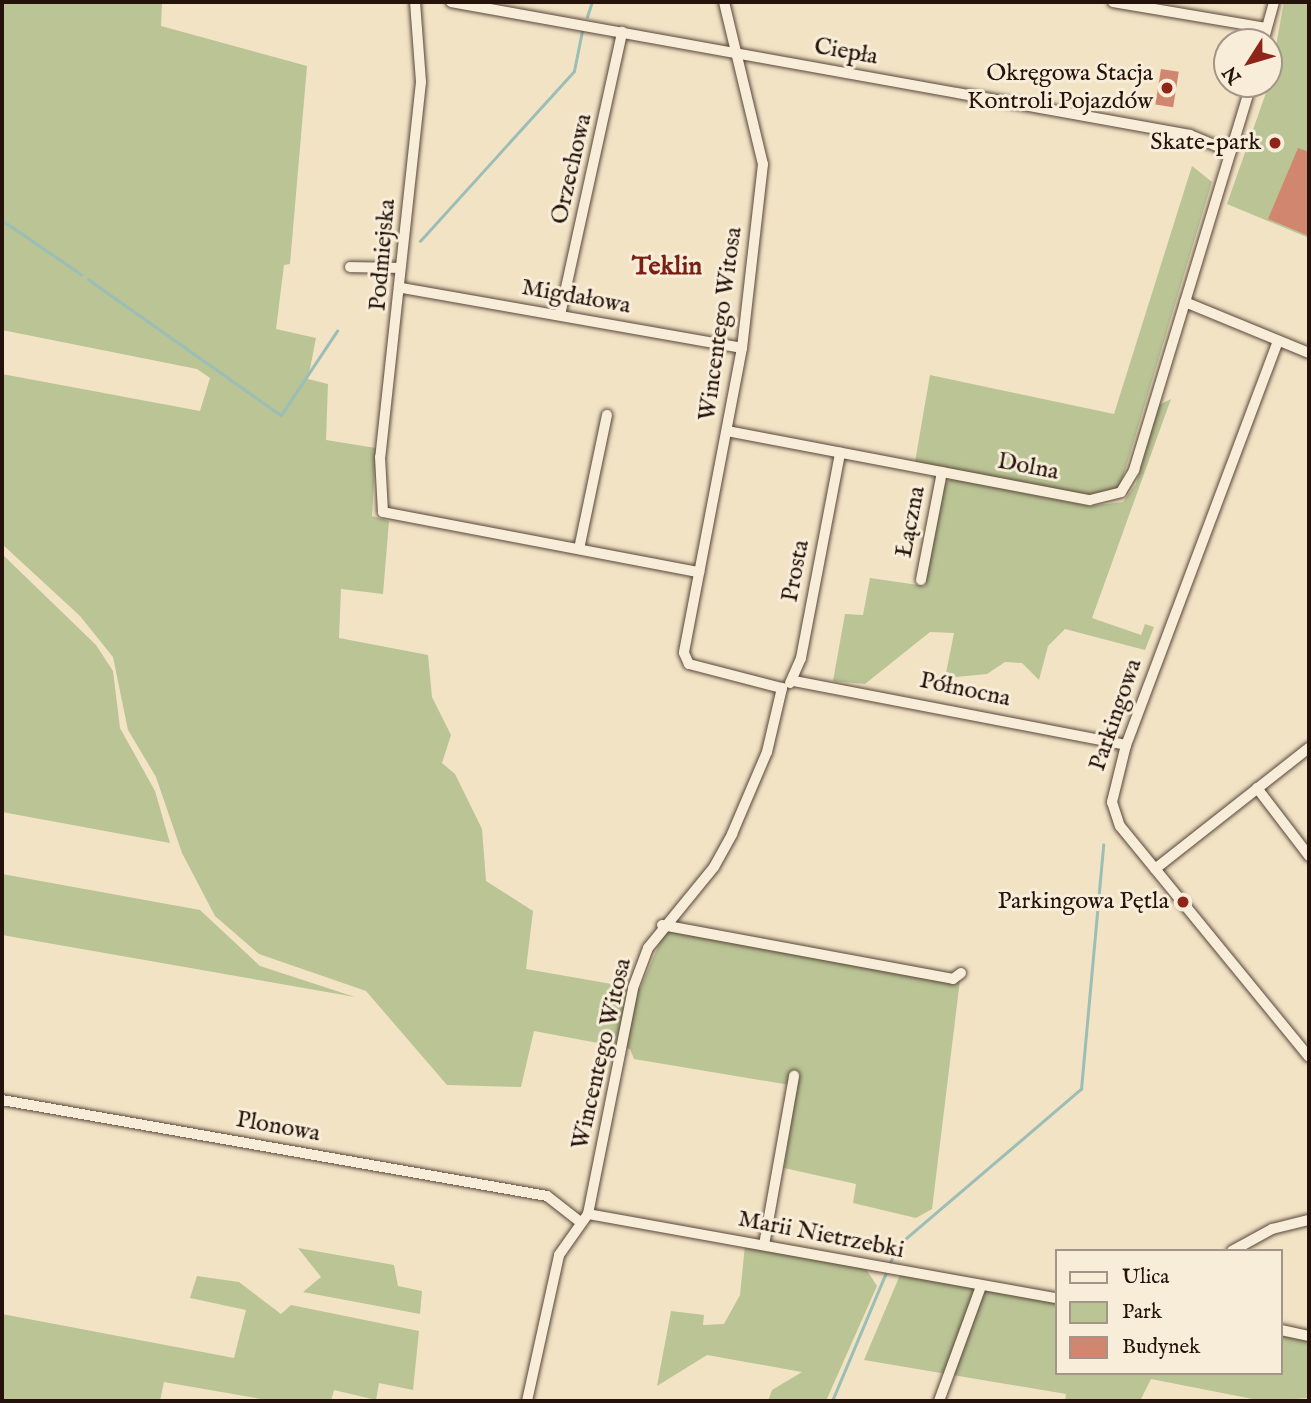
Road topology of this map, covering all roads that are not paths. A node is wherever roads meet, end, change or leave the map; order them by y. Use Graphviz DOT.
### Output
graph roads {
  1 [pos="415,2"];
  2 [pos="452,2"];
  3 [pos="724,2"];
  4 [pos="1113,2"];
  5 [pos="1274,2"];
  6 [pos="1266,28"];
  7 [pos="622,33"];
  8 [pos="740,55"];
  9 [pos="1247,98"];
  10 [pos="1231,152"];
  11 [pos="350,267"];
  12 [pos="400,268"];
  13 [pos="402,288"];
  14 [pos="1185,302"];
  15 [pos="560,315"];
  16 [pos="1278,341"];
  17 [pos="742,348"];
  18 [pos="1309,354"];
  19 [pos="607,415"];
  20 [pos="727,431"];
  21 [pos="839,453"];
  22 [pos="942,472"];
  23 [pos="579,549"];
  24 [pos="699,572"];
  25 [pos="921,580"];
  26 [pos="794,681"];
  27 [pos="782,688"];
  28 [pos="1126,745"];
  29 [pos="1309,748"];
  30 [pos="1257,788"];
  31 [pos="1309,856"];
  32 [pos="1155,869"];
  33 [pos="662,925"];
  34 [pos="961,973"];
  35 [pos="1309,1055"];
  36 [pos="794,1076"];
  37 [pos="2,1100"];
  38 [pos="583,1217"];
  39 [pos="1309,1220"];
  40 [pos="764,1245"];
  41 [pos="1235,1249"];
  42 [pos="981,1286"];
  43 [pos="1056,1298"];
  44 [pos="1283,1330"];
  45 [pos="1309,1336"];
  46 [pos="527,1401"];
  47 [pos="939,1401"];
  1 -- 12 [label="street, Podmiejska"];
  2 -- 7 [label="street, Ciepła"];
  3 -- 8 [label="street, Wincentego Witosa"];
  4 -- 6 [label="street"];
  5 -- 6 [label="street"];
  7 -- 8 [label="street, Ciepła"];
  7 -- 15 [label="street, Orzechowa"];
  8 -- 10 [label="street, Ciepła"];
  8 -- 17 [label="street, Wincentego Witosa"];
  9 -- 10 [label="street, Dolna"];
  10 -- 14 [label="street, Dolna"];
  11 -- 12 [label="street"];
  12 -- 13 [label="street, Podmiejska"];
  13 -- 15 [label="street, Migdałowa"];
  13 -- 23 [label="street, Podmiejska"];
  14 -- 16 [label="street"];
  14 -- 22 [label="street, Dolna"];
  15 -- 17 [label="street, Migdałowa"];
  16 -- 18 [label="street"];
  16 -- 28 [label="street, Parkingowa"];
  17 -- 20 [label="street, Wincentego Witosa"];
  19 -- 23 [label="street"];
  20 -- 21 [label="street, Dolna"];
  20 -- 24 [label="street, Wincentego Witosa"];
  21 -- 22 [label="street, Dolna"];
  21 -- 26 [label="street, Prosta"];
  22 -- 25 [label="street, Łączna"];
  23 -- 24 [label="street"];
  24 -- 27 [label="street, Wincentego Witosa"];
  26 -- 27 [label="street"];
  26 -- 28 [label="street, Północna"];
  27 -- 33 [label="street, Wincentego Witosa"];
  28 -- 32 [label="street, Parkingowa"];
  29 -- 30 [label="street"];
  30 -- 31 [label="street"];
  30 -- 32 [label="street"];
  32 -- 35 [label="street, Parkingowa"];
  33 -- 34 [label="street"];
  33 -- 38 [label="street, Wincentego Witosa"];
  36 -- 40 [label="street"];
  37 -- 38 [label="street, Plonowa"];
  38 -- 40 [label="street, Marii Nietrzebki"];
  38 -- 46 [label="street, Wincentego Witosa"];
  39 -- 41 [label="street"];
  40 -- 42 [label="street, Marii Nietrzebki"];
  42 -- 43 [label="street, Marii Nietrzebki"];
  42 -- 47 [label="street"];
  44 -- 45 [label="street"];
}
